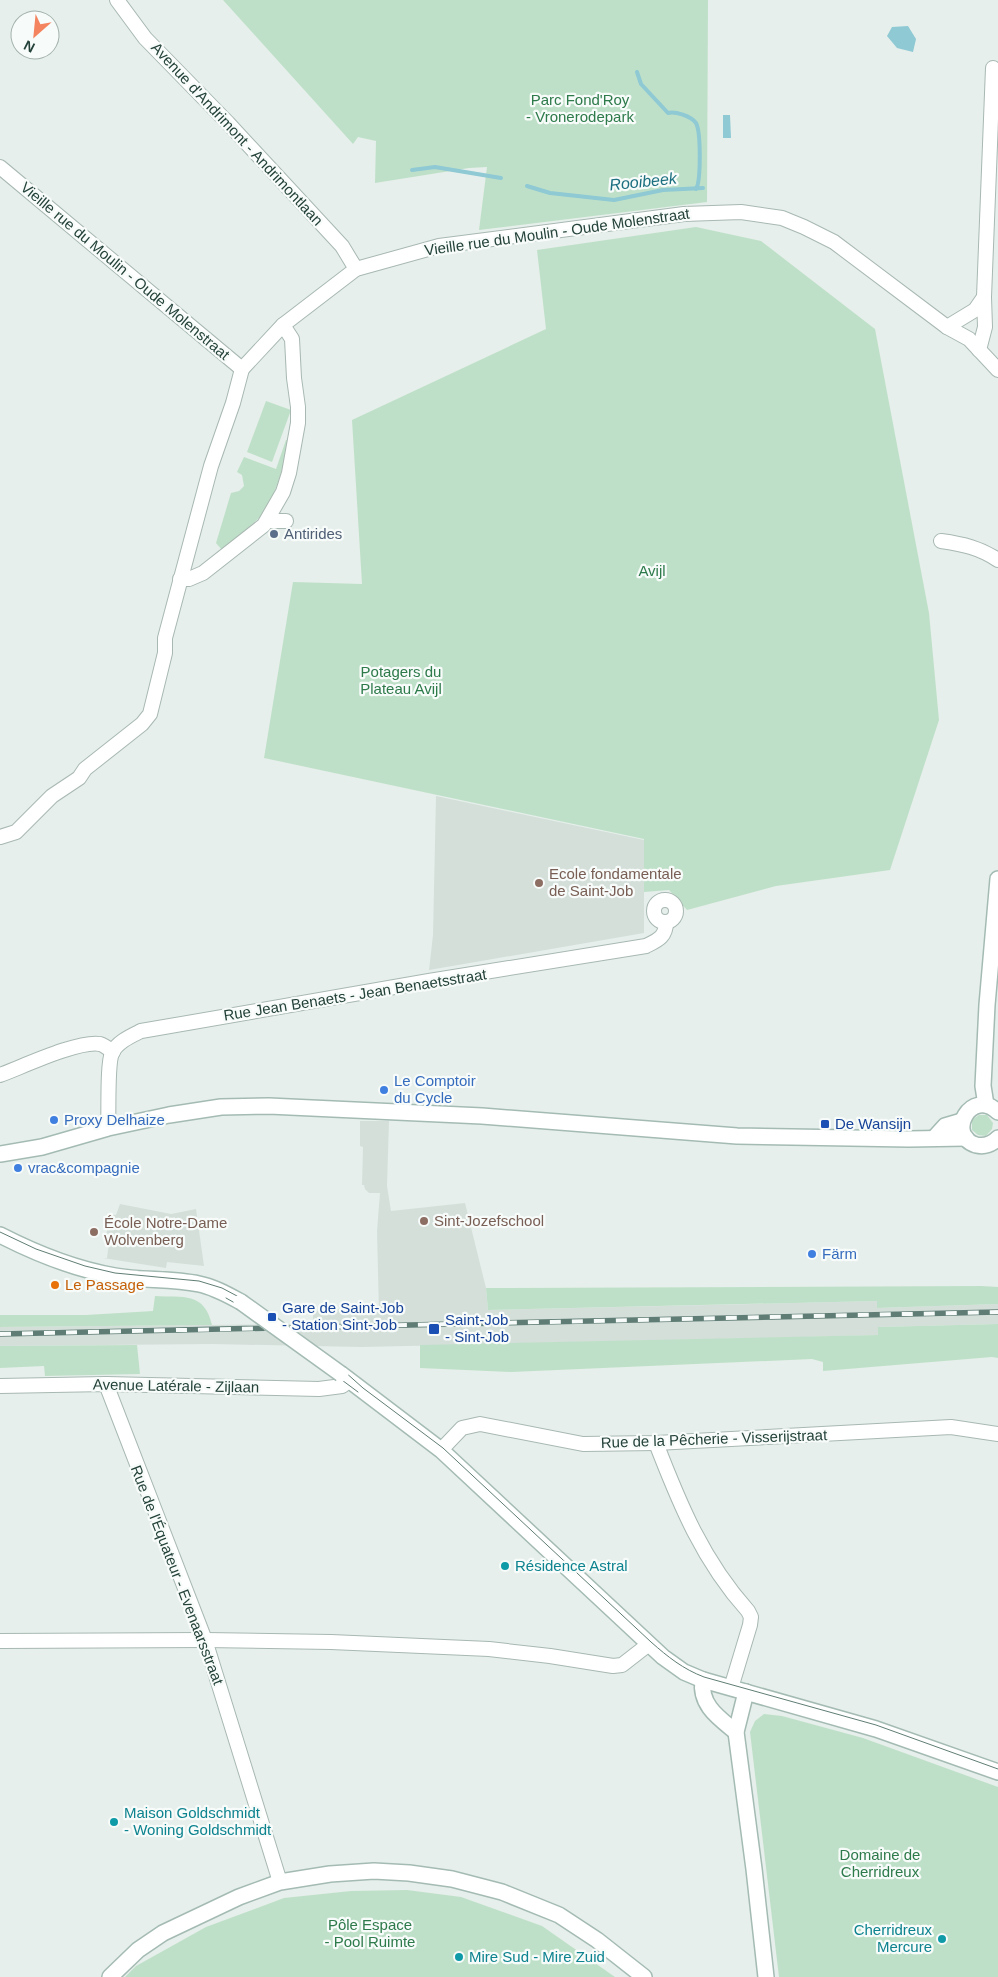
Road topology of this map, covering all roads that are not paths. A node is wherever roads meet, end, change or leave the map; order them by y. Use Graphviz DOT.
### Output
graph roads {
  1 [pos="117,0"];
  2 [pos="993,68"];
  3 [pos="0,167"];
  4 [pos="356,269"];
  5 [pos="984,297"];
  6 [pos="283,325"];
  7 [pos="947,327"];
  8 [pos="979,350"];
  9 [pos="242,369"];
  10 [pos="998,370"];
  11 [pos="268,520"];
  12 [pos="286,521"];
  13 [pos="941,541"];
  14 [pos="998,560"];
  15 [pos="180,579"];
  16 [pos="0,837"];
  17 [pos="998,879"];
  18 [pos="666,922"];
  19 [pos="113,1052"];
  20 [pos="0,1075"];
  21 [pos="992,1109"];
  22 [pos="962,1121"];
  23 [pos="108,1128"];
  24 [pos="935,1137"];
  25 [pos="966,1138"];
  26 [pos="997,1141"];
  27 [pos="0,1154"];
  28 [pos="0,1235"];
  29 [pos="345,1378"];
  30 [pos="106,1384"];
  31 [pos="0,1386"];
  32 [pos="998,1434"];
  33 [pos="656,1443"];
  34 [pos="441,1450"];
  35 [pos="205,1640"];
  36 [pos="0,1641"];
  37 [pos="649,1644"];
  38 [pos="703,1680"];
  39 [pos="738,1690"];
  40 [pos="736,1732"];
  41 [pos="998,1772"];
  42 [pos="280,1882"];
  43 [pos="110,1977"];
  44 [pos="644,1977"];
  45 [pos="766,1977"];
  1 -- 4 [label="street, Avenue d'Andrimont - Andrimontlaan"];
  2 -- 5 [label="street"];
  3 -- 9 [label="street, Vieille rue du Moulin - Oude Molenstraat"];
  4 -- 6 [label="street, Vieille rue du Moulin - Oude Molenstraat"];
  4 -- 7 [label="street, Vieille rue du Moulin - Oude Molenstraat"];
  5 -- 7 [label="street"];
  5 -- 8 [label="street"];
  6 -- 9 [label="street, Vieille rue du Moulin - Oude Molenstraat"];
  6 -- 11 [label="street"];
  7 -- 8 [label="street, Vieille rue du Moulin - Oude Molenstraat"];
  8 -- 10 [label="street, Vieille rue du Moulin - Oude Molenstraat"];
  9 -- 15 [label="street"];
  11 -- 12 [label="street"];
  11 -- 15 [label="street"];
  13 -- 14 [label="street"];
  15 -- 16 [label="street"];
  17 -- 21 [label="street"];
  18 -- 19 [label="street, Rue Jean Benaets - Jean Benaetsstraat"];
  19 -- 20 [label="street"];
  19 -- 23 [label="street"];
  21 -- 22 [label="street"];
  22 -- 24 [label="street"];
  22 -- 25 [label="street"];
  23 -- 24 [label="street"];
  23 -- 27 [label="street"];
  24 -- 25 [label="street"];
  25 -- 26 [label="street"];
  28 -- 29 [label="street, bridge"];
  29 -- 30 [label="street, Avenue Latérale - Zijlaan"];
  29 -- 34 [label="street"];
  30 -- 31 [label="street, Avenue Latérale - Zijlaan"];
  30 -- 35 [label="street, Rue de l'Équateur - Evenaarsstraat"];
  32 -- 33 [label="street, Rue de la Pêcherie - Visserijstraat"];
  33 -- 34 [label="street, Rue de la Pêcherie - Visserijstraat"];
  33 -- 39 [label="street"];
  34 -- 37 [label="street"];
  35 -- 36 [label="street"];
  35 -- 37 [label="street"];
  35 -- 42 [label="street, Rue de l'Équateur - Evenaarsstraat"];
  37 -- 38 [label="street"];
  38 -- 39 [label="street"];
  38 -- 40 [label="street"];
  39 -- 40 [label="street"];
  39 -- 41 [label="street"];
  40 -- 45 [label="street"];
  42 -- 43 [label="street"];
  42 -- 44 [label="street"];
}
